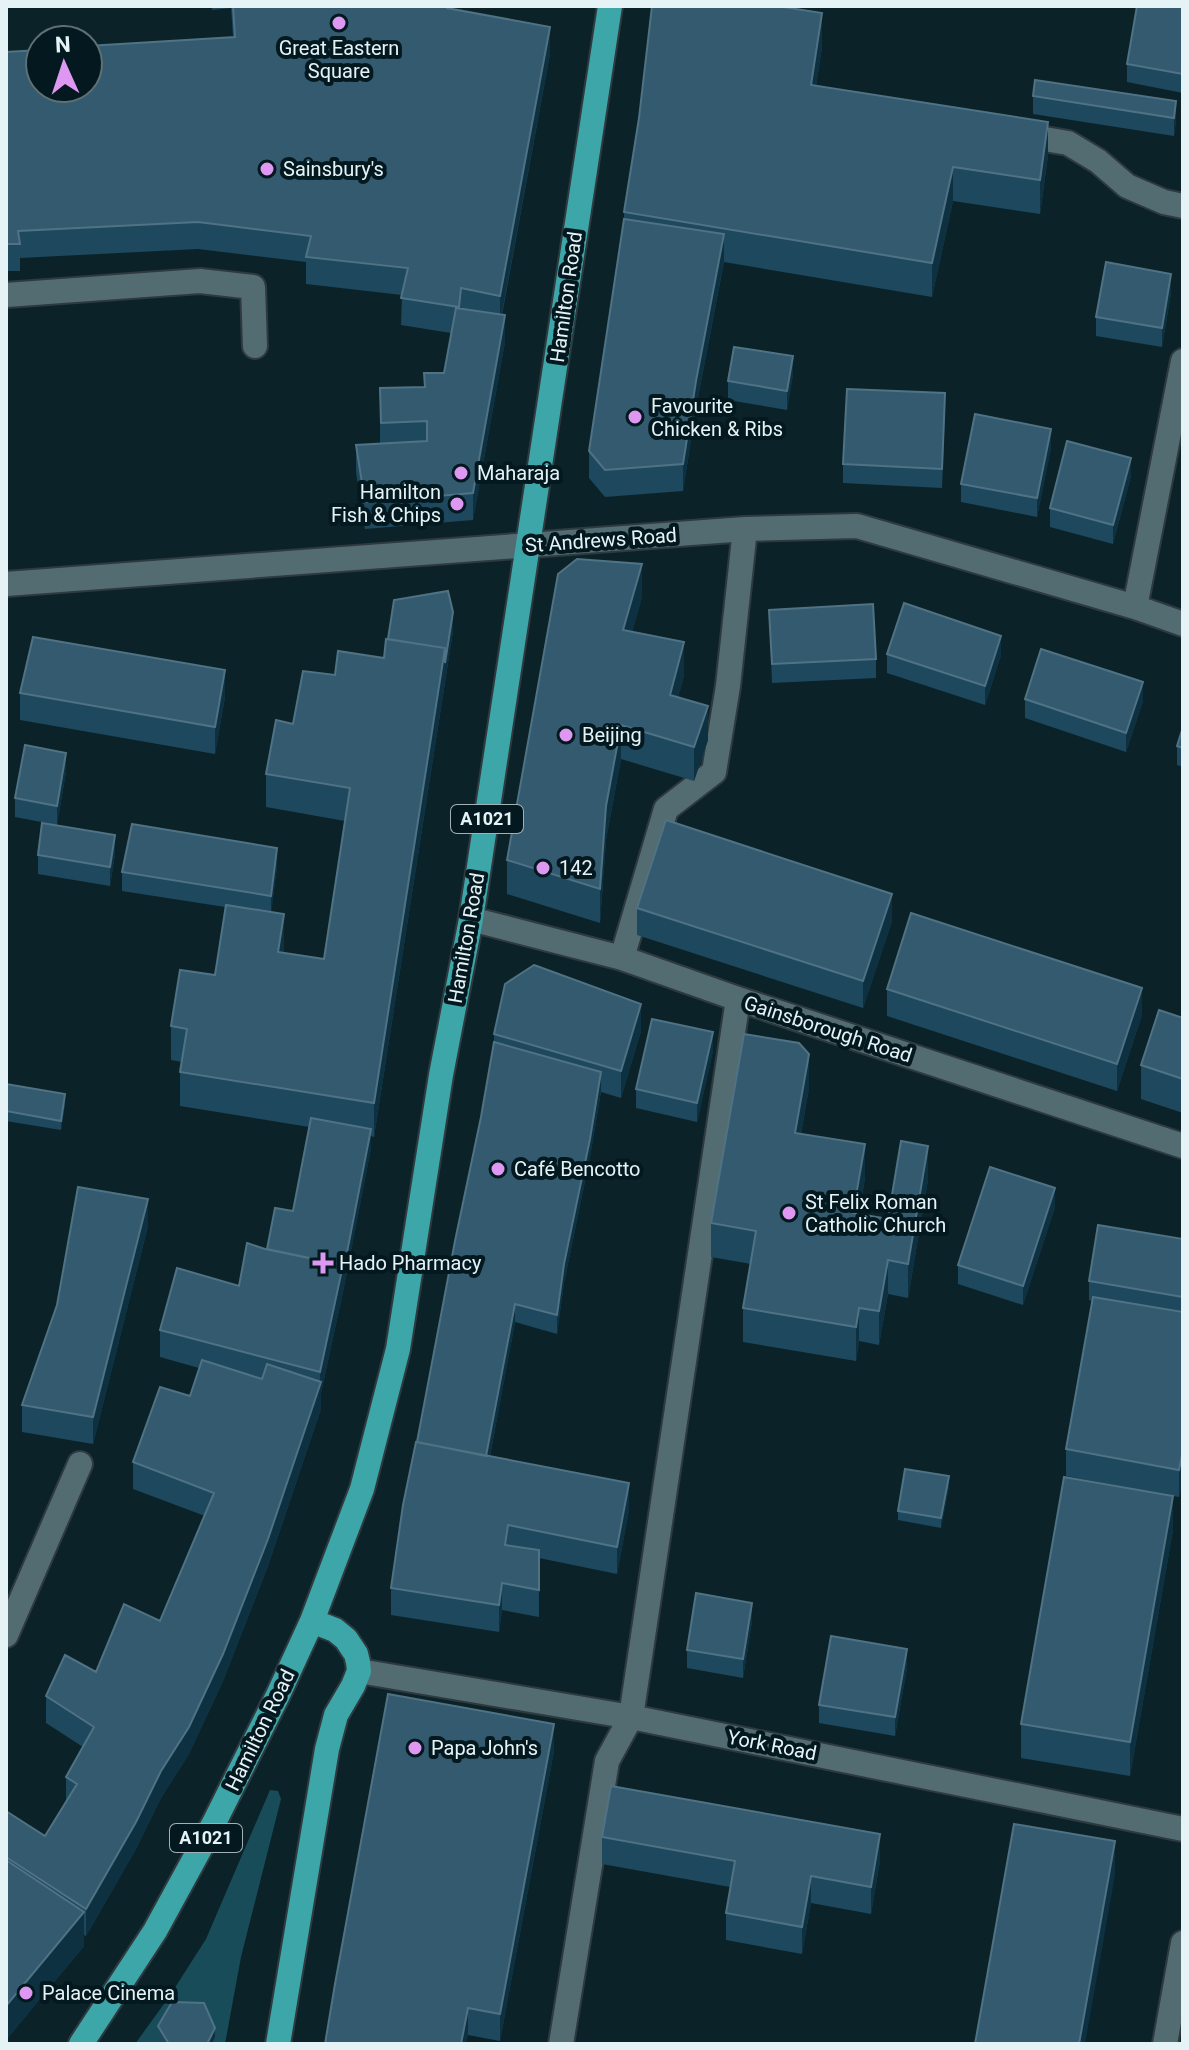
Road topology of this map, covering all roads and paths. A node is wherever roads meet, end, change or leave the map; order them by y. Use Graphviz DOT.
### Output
graph roads {
  1 [pos="610,6"];
  2 [pos="992,130"];
  3 [pos="1183,206"];
  4 [pos="6,295"];
  5 [pos="255,346"];
  6 [pos="1183,361"];
  7 [pos="745,529"];
  8 [pos="529,545"];
  9 [pos="6,584"];
  10 [pos="1135,607"];
  11 [pos="1183,624"];
  12 [pos="471,919"];
  13 [pos="622,958"];
  14 [pos="738,999"];
  15 [pos="1183,1146"];
  16 [pos="80,1464"];
  17 [pos="312,1621"];
  18 [pos="6,1635"];
  19 [pos="359,1671"];
  20 [pos="631,1717"];
  21 [pos="1183,1829"];
  22 [pos="1183,1943"];
  23 [pos="81,2044"];
  24 [pos="278,2044"];
  25 [pos="561,2044"];
  26 [pos="1165,2044"];
  1 -- 8 [label="main road, Hamilton Road / A1021"];
  2 -- 3 [label="street"];
  4 -- 5 [label="street"];
  6 -- 10 [label="street"];
  7 -- 8 [label="street, St Andrews Road"];
  7 -- 10 [label="street, St Andrews Road"];
  7 -- 13 [label="street"];
  8 -- 9 [label="street, St Andrews Road"];
  8 -- 12 [label="main road, Hamilton Road / A1021"];
  10 -- 11 [label="street, St Andrews Road"];
  12 -- 13 [label="street, Gainsborough Road"];
  12 -- 17 [label="main road, Hamilton Road / A1021"];
  13 -- 14 [label="street, Gainsborough Road"];
  14 -- 15 [label="street, Gainsborough Road"];
  14 -- 20 [label="street"];
  16 -- 18 [label="street"];
  17 -- 19 [label="main road"];
  17 -- 23 [label="main road, Hamilton Road / A1021"];
  19 -- 20 [label="street, York Road"];
  19 -- 24 [label="main road"];
  20 -- 21 [label="street, York Road"];
  20 -- 25 [label="street"];
  22 -- 26 [label="street"];
}
